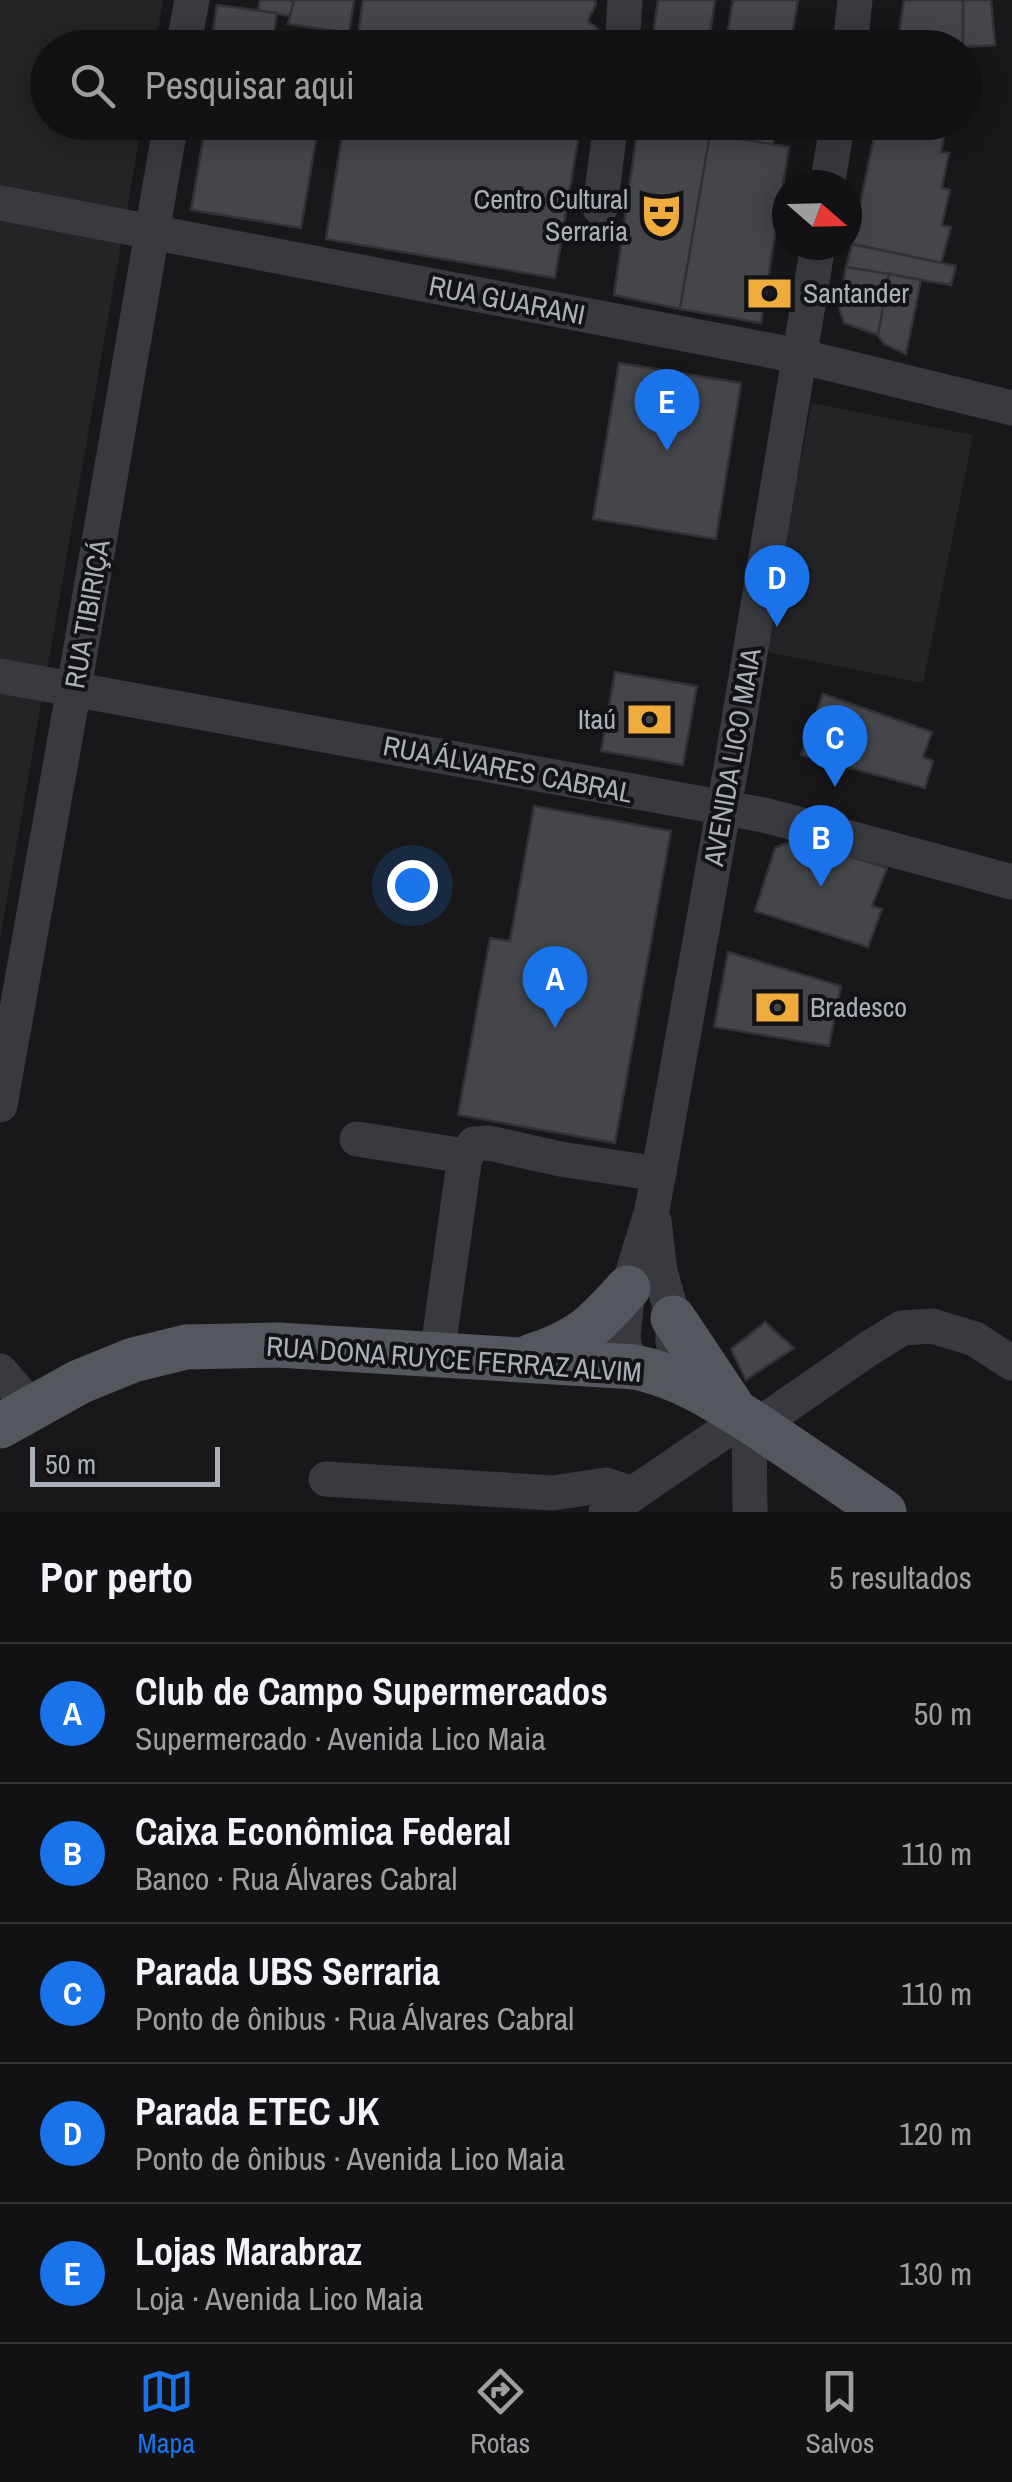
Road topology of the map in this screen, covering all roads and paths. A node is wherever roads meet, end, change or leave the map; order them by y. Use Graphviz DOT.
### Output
graph roads {
  1 [pos="192,0"];
  2 [pos="625,0"];
  3 [pos="855,0"];
  4 [pos="187,30"];
  5 [pos="623,30"];
  6 [pos="852,30"];
  7 [pos="167,140"];
  8 [pos="609,140"];
  9 [pos="835,140"];
  10 [pos="830,170"];
  11 [pos="0,203"];
  12 [pos="600,208"];
  13 [pos="152,231"];
  14 [pos="816,260"];
  15 [pos="800,356"];
  16 [pos="1012,408"];
  17 [pos="0,676"];
  18 [pos="74,688"];
  19 [pos="724,808"];
  20 [pos="1012,882"];
  21 [pos="0,1105"];
  22 [pos="357,1139"];
  23 [pos="465,1156"];
  24 [pos="659,1174"];
  25 [pos="652,1210"];
  26 [pos="628,1288"];
  27 [pos="673,1318"];
  28 [pos="437,1355"];
  29 [pos="521,1360"];
  30 [pos="1012,1363"];
  31 [pos="644,1369"];
  32 [pos="0,1371"];
  33 [pos="15,1417"];
  34 [pos="746,1419"];
  35 [pos="326,1479"];
  36 [pos="620,1503"];
  37 [pos="749,1511"];
  38 [pos="884,1512"];
  1 -- 4 [label="street"];
  2 -- 5 [label="street"];
  3 -- 6 [label="street"];
  7 -- 13 [label="street, RUA TIBIRIÇÁ"];
  8 -- 12 [label="street"];
  9 -- 10 [label="street"];
  11 -- 13 [label="street, RUA GUARANI"];
  13 -- 15 [label="street, RUA GUARANI"];
  13 -- 18 [label="street, RUA TIBIRIÇÁ"];
  14 -- 15 [label="street, AVENIDA LICO MAIA"];
  15 -- 16 [label="street, RUA GUARANI"];
  15 -- 19 [label="street, AVENIDA LICO MAIA"];
  17 -- 18 [label="street, RUA ÁLVARES CABRAL"];
  18 -- 19 [label="street, RUA ÁLVARES CABRAL"];
  18 -- 21 [label="street, RUA TIBIRIÇÁ"];
  19 -- 20 [label="street, RUA ÁLVARES CABRAL"];
  19 -- 24 [label="street, AVENIDA LICO MAIA"];
  22 -- 23 [label="street"];
  23 -- 24 [label="street"];
  23 -- 28 [label="street"];
  24 -- 25 [label="street, AVENIDA LICO MAIA"];
  25 -- 26 [label="street, AVENIDA LICO MAIA"];
  25 -- 27 [label="street, AVENIDA LICO MAIA"];
  26 -- 29 [label="main road"];
  26 -- 31 [label="street, AVENIDA LICO MAIA"];
  27 -- 31 [label="street"];
  27 -- 34 [label="main road"];
  28 -- 29 [label="main road, RUA DONA RUYCE FERRAZ ALVIM"];
  28 -- 33 [label="main road, RUA DONA RUYCE FERRAZ ALVIM"];
  29 -- 31 [label="main road, RUA DONA RUYCE FERRAZ ALVIM"];
  30 -- 34 [label="street"];
  31 -- 34 [label="main road, RUA DONA RUYCE FERRAZ ALVIM"];
  32 -- 33 [label="street"];
  34 -- 36 [label="street"];
  34 -- 37 [label="street"];
  34 -- 38 [label="main road, RUA DONA RUYCE FERRAZ ALVIM"];
  35 -- 36 [label="street"];
}
